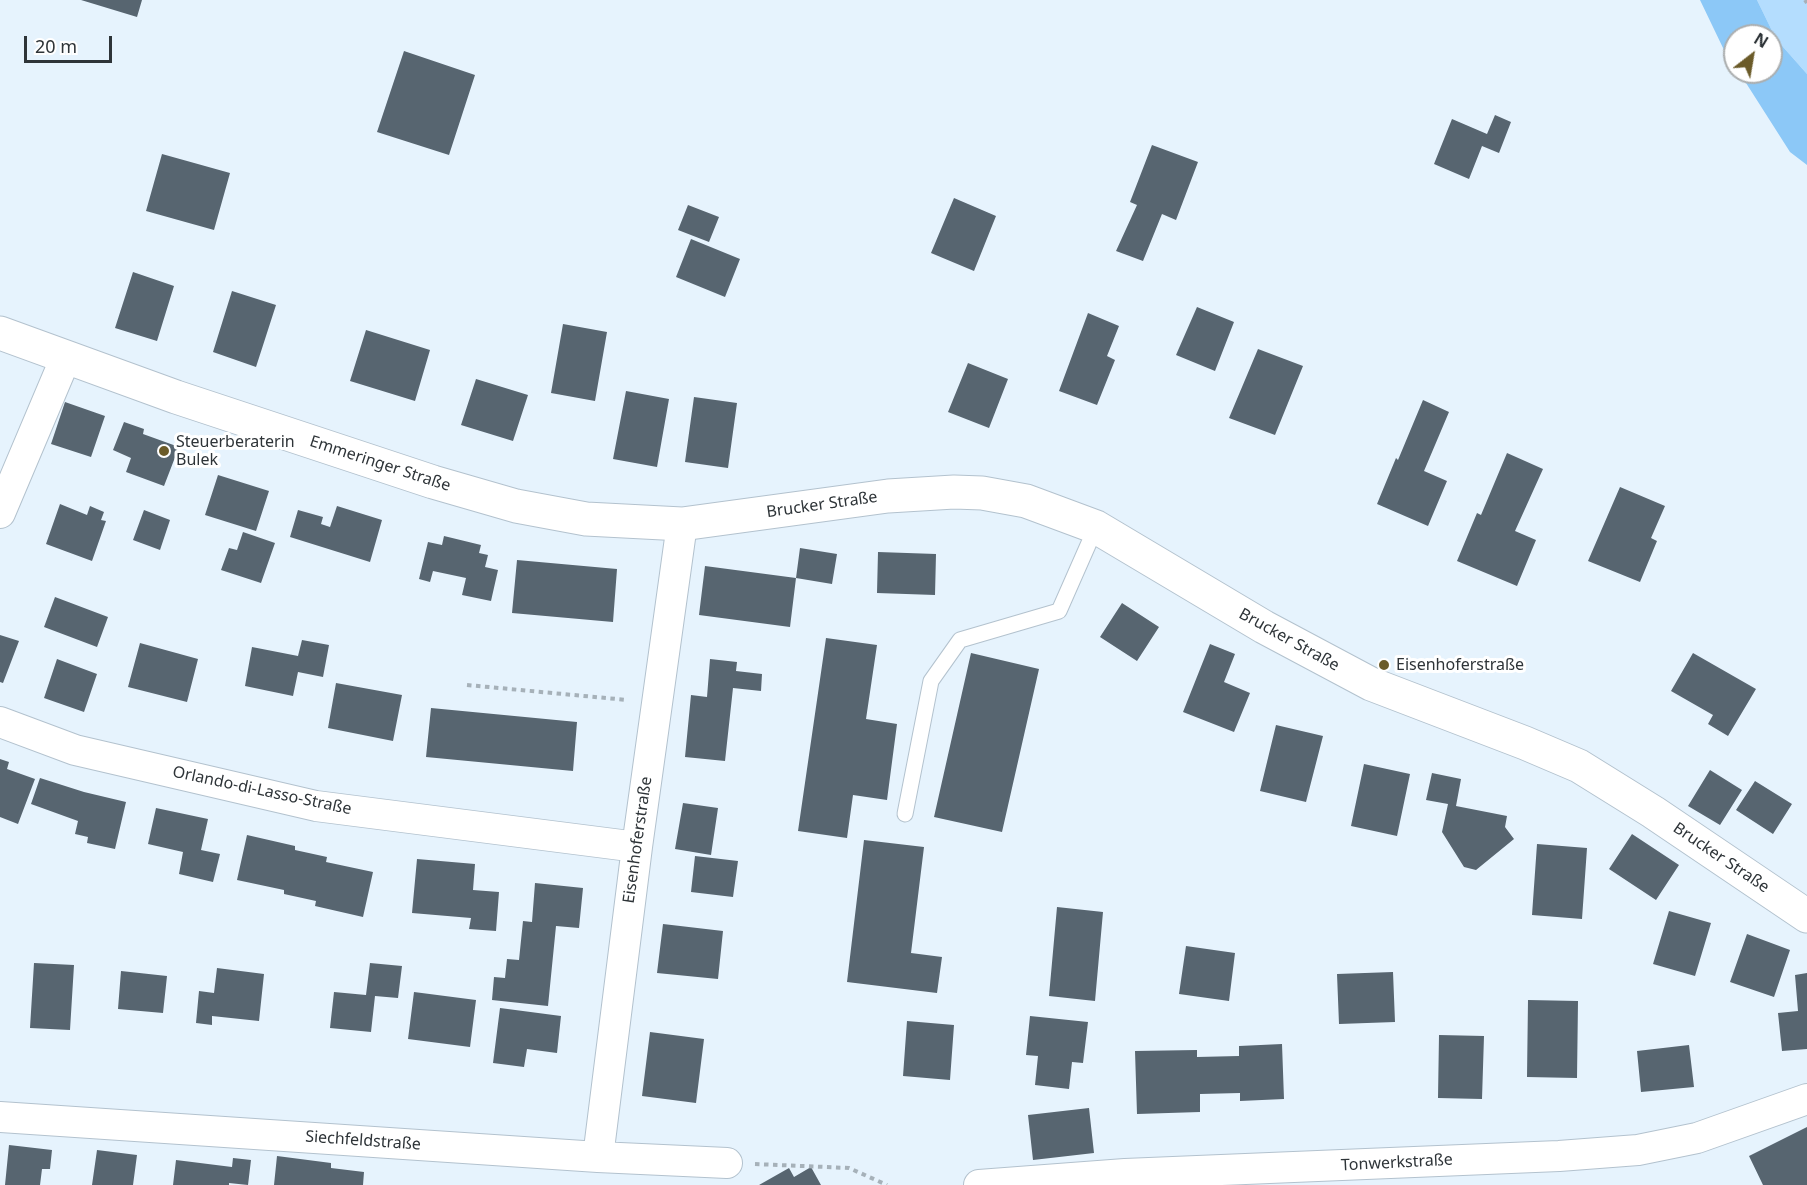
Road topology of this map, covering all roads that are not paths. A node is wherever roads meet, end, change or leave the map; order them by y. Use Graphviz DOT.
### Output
graph roads {
  1 [pos="0,333"];
  2 [pos="66,357"];
  3 [pos="0,513"];
  4 [pos="737,516"];
  5 [pos="682,524"];
  6 [pos="1096,527"];
  7 [pos="0,722"];
  8 [pos="905,814"];
  9 [pos="637,847"];
  10 [pos="1807,916"];
  11 [pos="1807,1099"];
  12 [pos="0,1117"];
  13 [pos="598,1157"];
  14 [pos="727,1163"];
  15 [pos="979,1185"];
  1 -- 2 [label="street, Emmeringer Straße"];
  2 -- 3 [label="street"];
  2 -- 5 [label="street, Emmeringer Straße"];
  4 -- 5 [label="street, Emmeringer Straße"];
  4 -- 6 [label="street, Brucker Straße"];
  5 -- 9 [label="street, Eisenhoferstraße"];
  6 -- 8 [label="lane"];
  6 -- 10 [label="street, Brucker Straße"];
  7 -- 9 [label="street, Orlando-di-Lasso-Straße"];
  9 -- 13 [label="street, Eisenhoferstraße"];
  11 -- 15 [label="street, Tonwerkstraße"];
  12 -- 13 [label="street, Siechfeldstraße"];
  13 -- 14 [label="street, Siechfeldstraße"];
}
